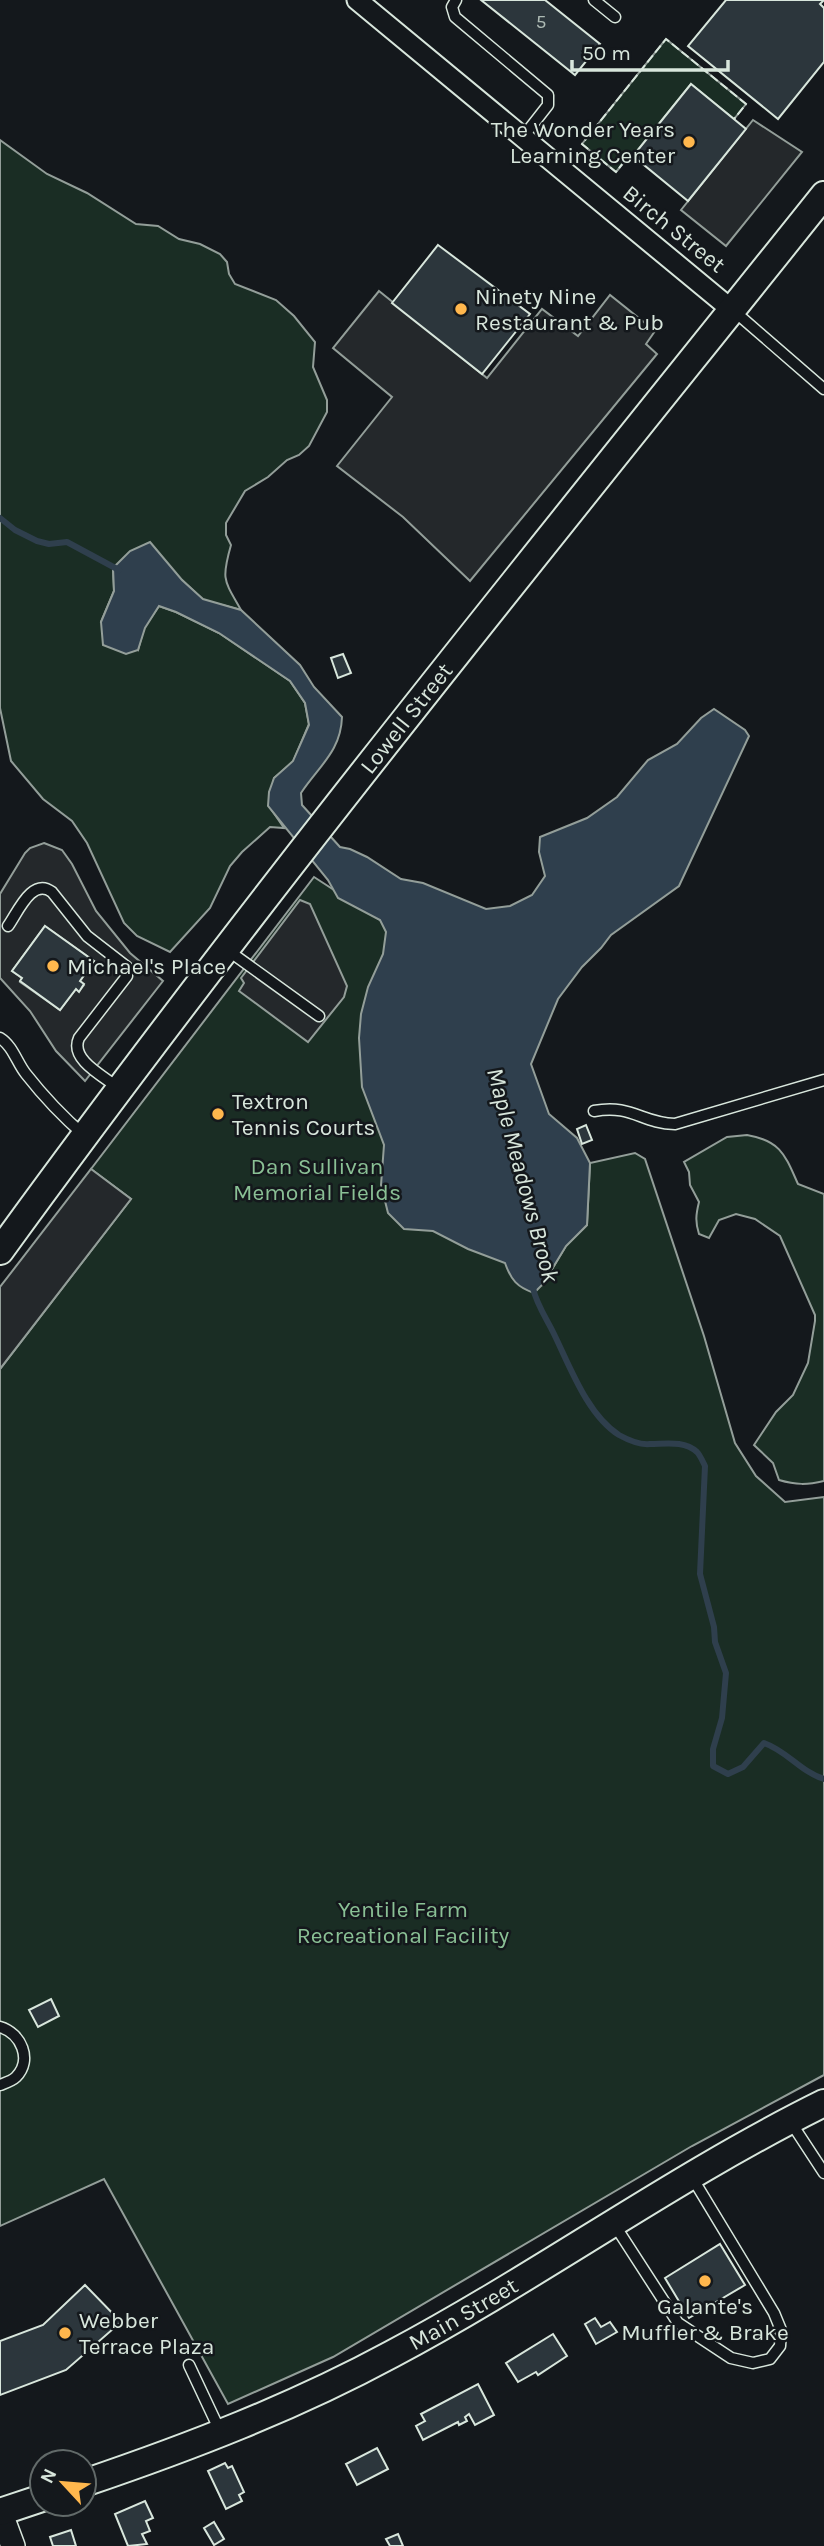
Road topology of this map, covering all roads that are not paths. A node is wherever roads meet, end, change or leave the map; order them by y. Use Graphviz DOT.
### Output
graph roads {
  1 [pos="357,0"];
  2 [pos="456,0"];
  3 [pos="594,0"];
  4 [pos="615,17"];
  5 [pos="523,137"];
  6 [pos="824,195"];
  7 [pos="732,310"];
  8 [pos="824,389"];
  9 [pos="8,926"];
  10 [pos="226,949"];
  11 [pos="319,1016"];
  12 [pos="0,1038"];
  13 [pos="824,1080"];
  14 [pos="120,1090"];
  15 [pos="594,1111"];
  16 [pos="85,1137"];
  17 [pos="3,1237"];
  18 [pos="0,2027"];
  19 [pos="0,2085"];
  20 [pos="824,2104"];
  21 [pos="790,2121"];
  22 [pos="824,2173"];
  23 [pos="692,2176"];
  24 [pos="614,2223"];
  25 [pos="189,2365"];
  26 [pos="221,2433"];
  27 [pos="98,2478"];
  28 [pos="28,2502"];
  29 [pos="1,2511"];
  30 [pos="13,2546"];
  1 -- 5 [label="street, Birch Street"];
  2 -- 5 [label="lane"];
  3 -- 4 [label="lane"];
  5 -- 7 [label="street, Birch Street"];
  6 -- 7 [label="main road, Lowell Street"];
  7 -- 8 [label="lane"];
  7 -- 10 [label="main road, Lowell Street"];
  9 -- 14 [label="lane"];
  10 -- 11 [label="lane"];
  10 -- 14 [label="main road, Lowell Street"];
  12 -- 16 [label="lane"];
  13 -- 15 [label="lane"];
  14 -- 16 [label="main road, Lowell Street"];
  16 -- 17 [label="main road, Lowell Street"];
  18 -- 19 [label="lane"];
  20 -- 21 [label="main road, Main Street"];
  21 -- 22 [label="lane"];
  21 -- 23 [label="main road, Main Street"];
  23 -- 24 [label="main road, Main Street"];
  23 -- 24 [label="lane"];
  24 -- 26 [label="main road, Main Street"];
  25 -- 26 [label="lane"];
  26 -- 27 [label="main road, Main Street"];
  28 -- 29 [label="main road"];
  29 -- 30 [label="street"];
}
